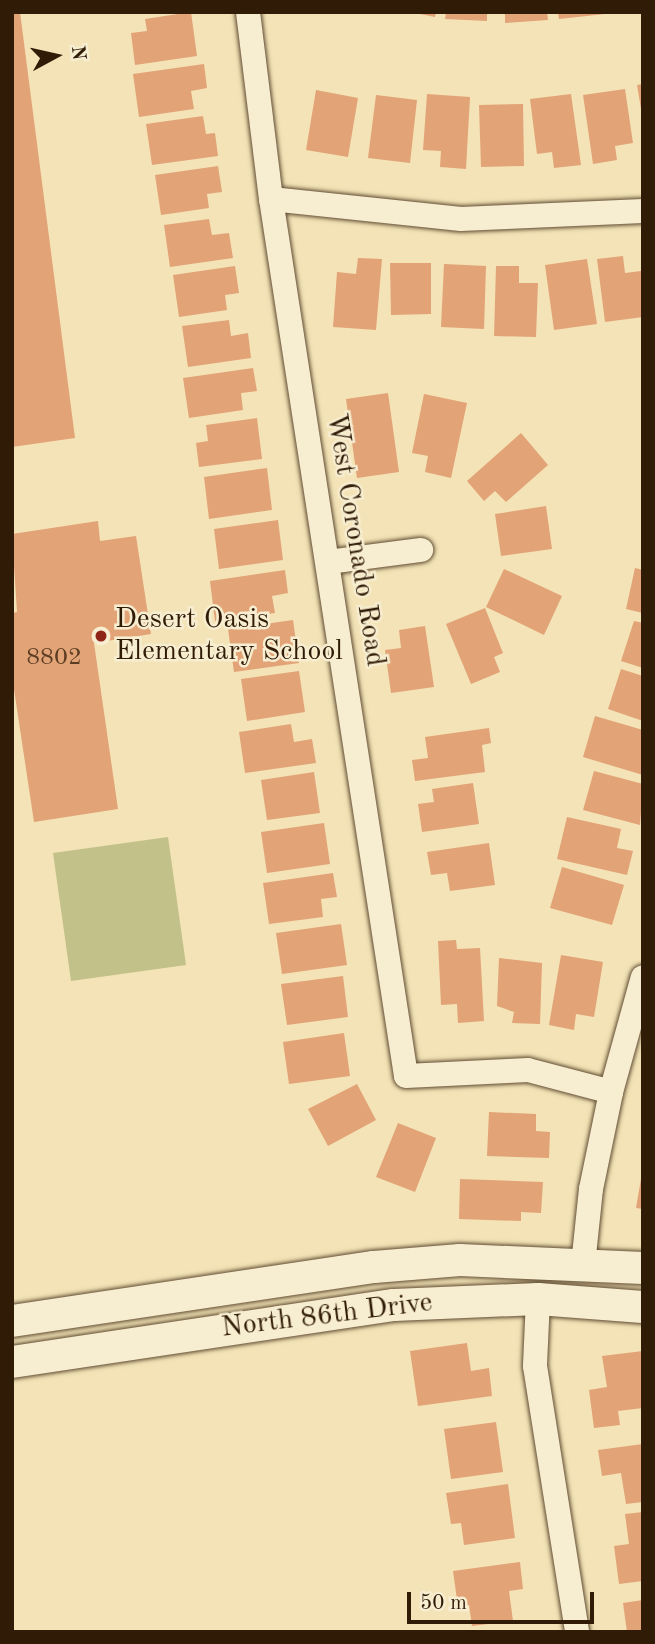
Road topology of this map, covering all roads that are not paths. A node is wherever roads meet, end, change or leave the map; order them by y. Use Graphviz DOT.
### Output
graph roads {
  1 [pos="248,12"];
  2 [pos="271,199"];
  3 [pos="643,211"];
  4 [pos="421,550"];
  5 [pos="328,562"];
  6 [pos="643,977"];
  7 [pos="611,1092"];
  8 [pos="418,1263"];
  9 [pos="583,1265"];
  10 [pos="643,1268"];
  11 [pos="538,1299"];
  12 [pos="420,1303"];
  13 [pos="643,1307"];
  14 [pos="12,1321"];
  15 [pos="12,1362"];
  16 [pos="577,1632"];
  1 -- 2 [label="street, West Coronado Road"];
  2 -- 3 [label="street"];
  2 -- 5 [label="street, West Coronado Road"];
  4 -- 5 [label="street"];
  5 -- 7 [label="street, West Coronado Road"];
  6 -- 7 [label="street"];
  7 -- 9 [label="street"];
  8 -- 9 [label="street, North 86th Drive"];
  8 -- 12 [label="street"];
  8 -- 14 [label="street, North 86th Drive"];
  9 -- 10 [label="street, North 86th Drive"];
  11 -- 12 [label="street, North 86th Drive"];
  11 -- 13 [label="street, North 86th Drive"];
  11 -- 16 [label="street"];
  12 -- 15 [label="street, North 86th Drive"];
}
